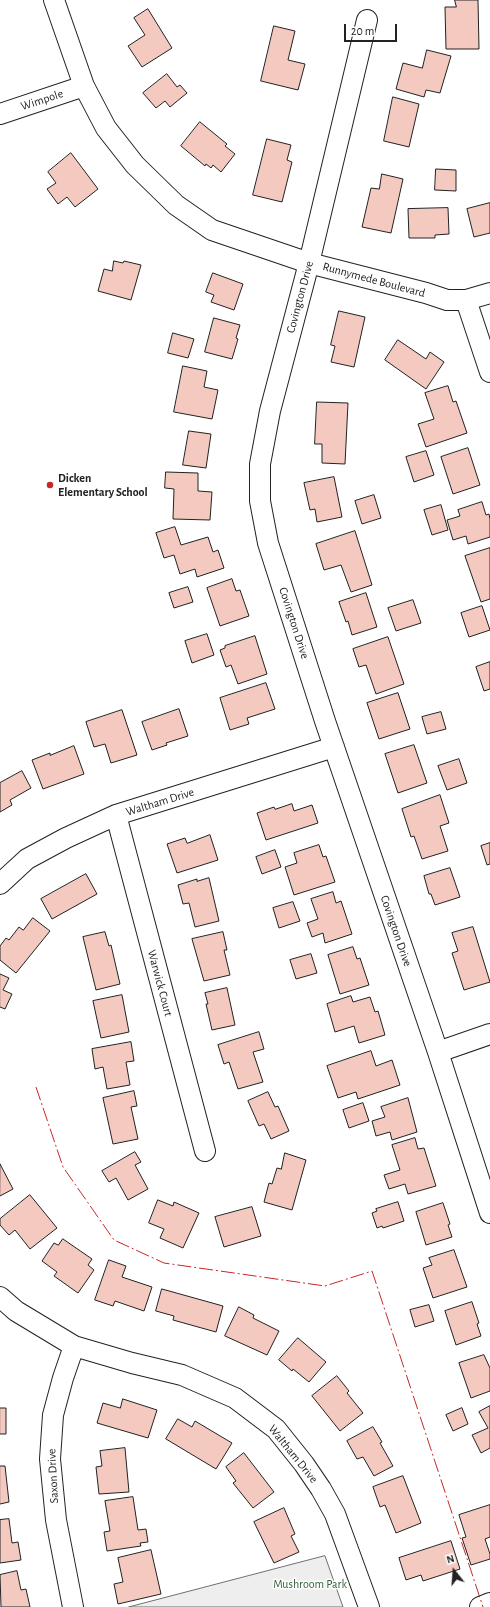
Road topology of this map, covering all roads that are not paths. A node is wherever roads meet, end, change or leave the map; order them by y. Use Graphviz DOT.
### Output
graph roads {
  1 [pos="54,0"];
  2 [pos="367,20"];
  3 [pos="84,86"];
  4 [pos="0,114"];
  5 [pos="309,263"];
  6 [pos="490,293"];
  7 [pos="466,300"];
  8 [pos="490,372"];
  9 [pos="334,747"];
  10 [pos="116,816"];
  11 [pos="0,884"];
  12 [pos="490,1034"];
  13 [pos="438,1052"];
  14 [pos="205,1151"];
  15 [pos="490,1213"];
  16 [pos="0,1297"];
  17 [pos="74,1346"];
  18 [pos="490,1603"];
  19 [pos="73,1607"];
  20 [pos="369,1607"];
  21 [pos="480,1607"];
  1 -- 3 [label="street, Runnymede Boulevard"];
  2 -- 5 [label="street, Covington Drive"];
  3 -- 4 [label="street, Wimpole"];
  3 -- 5 [label="street, Runnymede Boulevard"];
  5 -- 7 [label="street, Runnymede Boulevard"];
  5 -- 9 [label="street, Covington Drive"];
  6 -- 7 [label="street, Runnymede Boulevard"];
  7 -- 8 [label="street"];
  9 -- 10 [label="street, Waltham Drive"];
  9 -- 13 [label="street, Covington Drive"];
  10 -- 11 [label="street, Waltham Drive"];
  10 -- 14 [label="street, Warwick Court"];
  12 -- 13 [label="street"];
  13 -- 15 [label="street, Covington Drive"];
  16 -- 17 [label="street, Waltham Drive"];
  17 -- 19 [label="street, Saxon Drive"];
  17 -- 20 [label="street, Waltham Drive"];
  18 -- 21 [label="street"];
}
